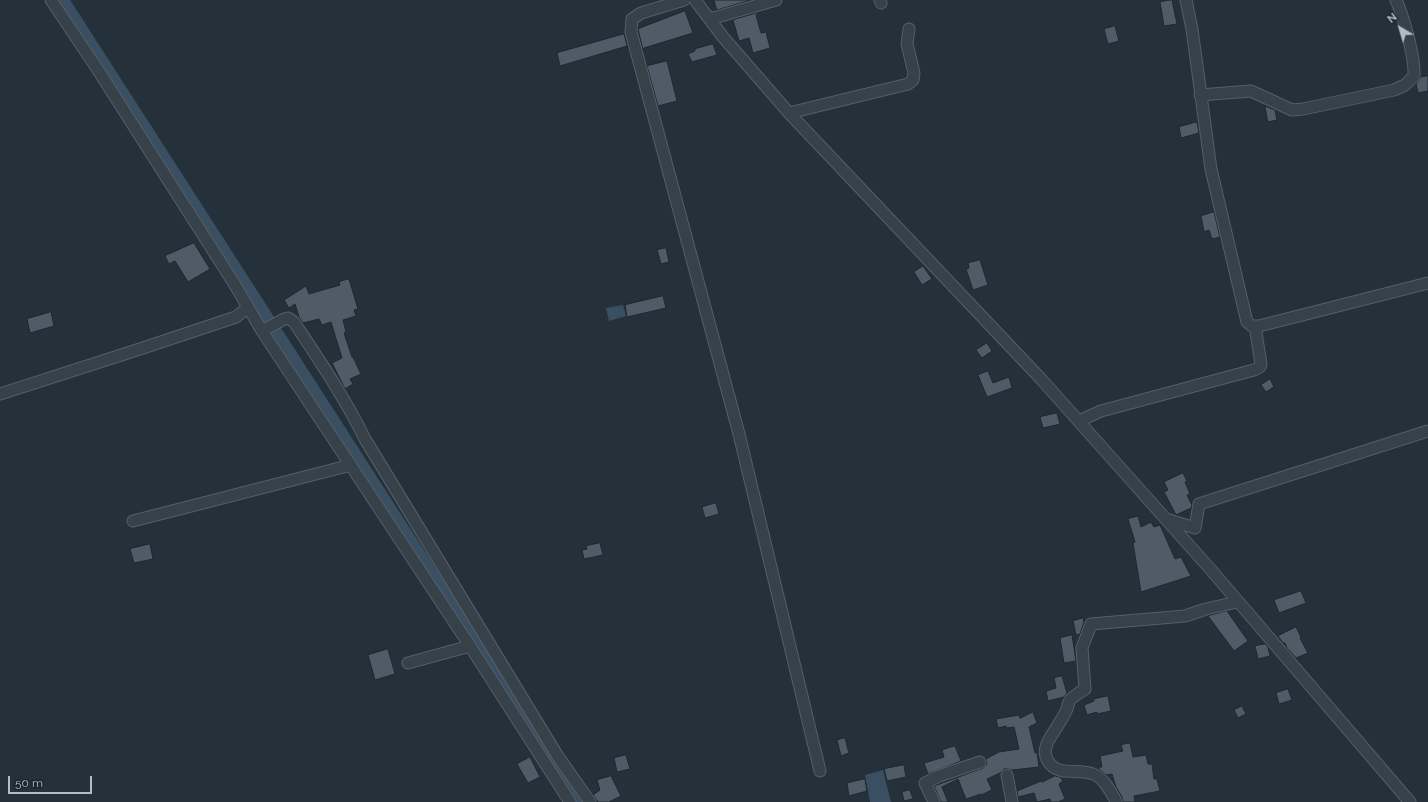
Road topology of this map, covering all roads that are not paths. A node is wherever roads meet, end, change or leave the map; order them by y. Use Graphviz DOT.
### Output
graph roads {
  1 [pos="52,0"];
  2 [pos="684,0"];
  3 [pos="695,0"];
  4 [pos="776,0"];
  5 [pos="1186,0"];
  6 [pos="1396,0"];
  7 [pos="710,19"];
  8 [pos="909,29"];
  9 [pos="1200,95"];
  10 [pos="788,113"];
  11 [pos="1428,282"];
  12 [pos="247,308"];
  13 [pos="1255,326"];
  14 [pos="267,329"];
  15 [pos="0,394"];
  16 [pos="1079,421"];
  17 [pos="1428,431"];
  18 [pos="350,465"];
  19 [pos="1166,519"];
  20 [pos="132,521"];
  21 [pos="1237,602"];
  22 [pos="470,646"];
  23 [pos="408,663"];
  24 [pos="980,762"];
  25 [pos="820,771"];
  26 [pos="1007,775"];
  27 [pos="1116,801"];
  28 [pos="570,802"];
  29 [pos="590,802"];
  30 [pos="934,802"];
  31 [pos="1012,802"];
  32 [pos="1410,802"];
  1 -- 12 [label="street"];
  2 -- 25 [label="street"];
  3 -- 7 [label="street"];
  4 -- 7 [label="street"];
  5 -- 9 [label="street"];
  6 -- 9 [label="street"];
  7 -- 10 [label="street"];
  8 -- 10 [label="street"];
  9 -- 13 [label="street"];
  10 -- 16 [label="street"];
  11 -- 13 [label="street"];
  12 -- 14 [label="street"];
  12 -- 15 [label="street"];
  13 -- 16 [label="street"];
  14 -- 18 [label="street"];
  14 -- 29 [label="street"];
  16 -- 19 [label="street"];
  17 -- 19 [label="street"];
  18 -- 20 [label="street"];
  18 -- 22 [label="street"];
  19 -- 21 [label="street"];
  21 -- 27 [label="street"];
  21 -- 32 [label="street"];
  22 -- 23 [label="street"];
  22 -- 28 [label="street"];
  24 -- 30 [label="street"];
  26 -- 31 [label="street"];
}
